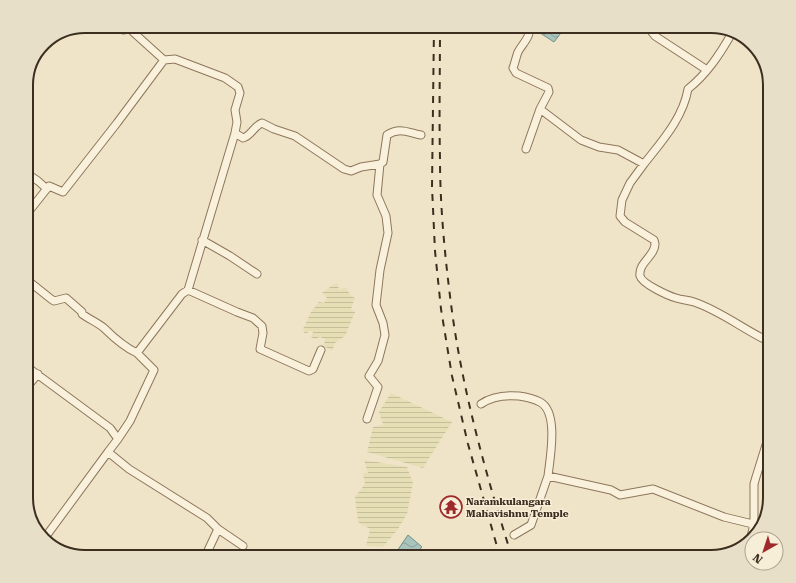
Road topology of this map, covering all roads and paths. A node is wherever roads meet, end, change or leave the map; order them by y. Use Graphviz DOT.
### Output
graph roads {
  1 [pos="134,33"];
  2 [pos="529,33"];
  3 [pos="653,33"];
  4 [pos="730,37"];
  5 [pos="164,60"];
  6 [pos="707,70"];
  7 [pos="540,109"];
  8 [pos="235,133"];
  9 [pos="421,135"];
  10 [pos="526,149"];
  11 [pos="380,164"];
  12 [pos="644,164"];
  13 [pos="33,177"];
  14 [pos="46,189"];
  15 [pos="33,207"];
  16 [pos="202,240"];
  17 [pos="257,274"];
  18 [pos="33,285"];
  19 [pos="188,290"];
  20 [pos="763,339"];
  21 [pos="321,350"];
  22 [pos="137,353"];
  23 [pos="33,371"];
  24 [pos="38,374"];
  25 [pos="33,380"];
  26 [pos="481,404"];
  27 [pos="367,419"];
  28 [pos="118,439"];
  29 [pos="108,452"];
  30 [pos="763,455"];
  31 [pos="548,476"];
  32 [pos="757,522"];
  33 [pos="756,525"];
  34 [pos="218,529"];
  35 [pos="47,534"];
  36 [pos="514,535"];
  37 [pos="243,546"];
  38 [pos="208,550"];
  1 -- 5 [label="street"];
  2 -- 7 [label="street"];
  3 -- 6 [label="street"];
  4 -- 6 [label="street"];
  5 -- 8 [label="street"];
  5 -- 14 [label="street"];
  6 -- 12 [label="street"];
  7 -- 10 [label="street"];
  7 -- 12 [label="street"];
  8 -- 11 [label="street"];
  8 -- 16 [label="street"];
  9 -- 11 [label="street"];
  11 -- 27 [label="street"];
  12 -- 20 [label="street"];
  13 -- 14 [label="street"];
  14 -- 15 [label="street"];
  16 -- 17 [label="street"];
  16 -- 19 [label="street"];
  18 -- 22 [label="street"];
  19 -- 21 [label="street"];
  19 -- 22 [label="street"];
  22 -- 28 [label="street"];
  23 -- 24 [label="street"];
  24 -- 25 [label="street"];
  24 -- 28 [label="street"];
  26 -- 31 [label="street"];
  28 -- 29 [label="street"];
  29 -- 34 [label="street"];
  29 -- 35 [label="street"];
  30 -- 32 [label="street"];
  31 -- 33 [label="street"];
  31 -- 36 [label="street"];
  34 -- 37 [label="street"];
  34 -- 38 [label="street"];
}
